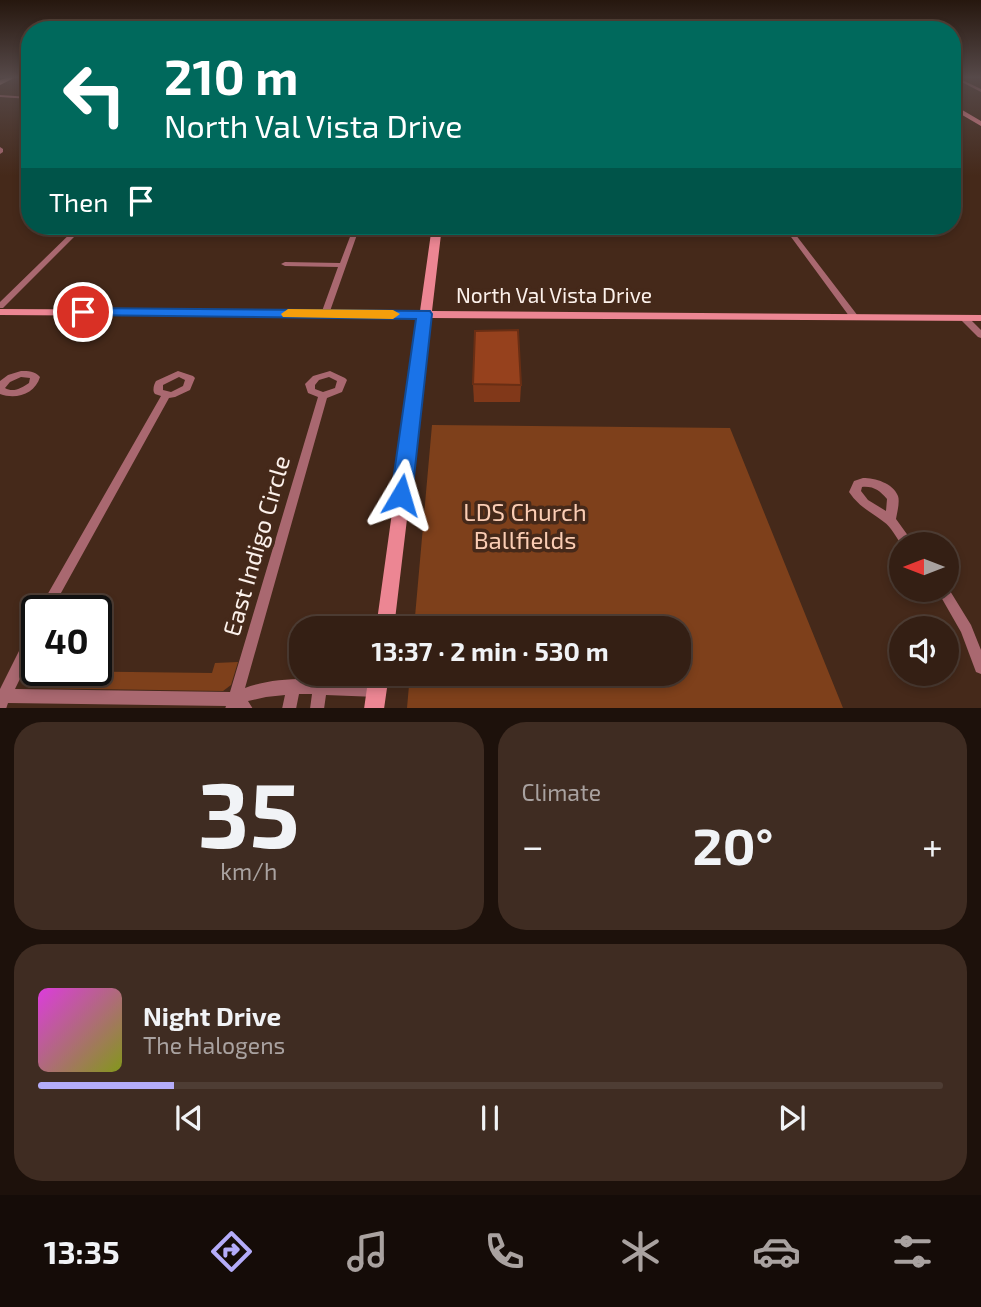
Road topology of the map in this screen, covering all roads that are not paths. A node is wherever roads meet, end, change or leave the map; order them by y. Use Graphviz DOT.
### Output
graph roads {
  1 [pos="961,112"];
  2 [pos="981,124"];
  3 [pos="73,235"];
  4 [pos="354,235"];
  5 [pos="436,235"];
  6 [pos="793,235"];
  7 [pos="285,264"];
  8 [pos="343,265"];
  9 [pos="0,306"];
  10 [pos="0,312"];
  11 [pos="325,314"];
  12 [pos="424,314"];
  13 [pos="855,318"];
  14 [pos="964,318"];
  15 [pos="981,318"];
  16 [pos="981,335"];
  17 [pos="3,390"];
  18 [pos="166,395"];
  19 [pos="323,396"];
  20 [pos="0,404"];
  21 [pos="890,520"];
  22 [pos="899,532"];
  23 [pos="53,595"];
  24 [pos="950,602"];
  25 [pos="386,616"];
  26 [pos="21,661"];
  27 [pos="981,667"];
  28 [pos="293,689"];
  29 [pos="320,689"];
  30 [pos="377,691"];
  31 [pos="2,699"];
  32 [pos="238,705"];
  33 [pos="289,708"];
  34 [pos="317,708"];
  1 -- 2 [label="main road"];
  3 -- 9 [label="street"];
  4 -- 8 [label="street"];
  5 -- 12 [label="main road"];
  6 -- 13 [label="street"];
  7 -- 8 [label="street"];
  8 -- 11 [label="street"];
  10 -- 11 [label="main road, North Val Vista Drive"];
  11 -- 12 [label="main road, North Val Vista Drive"];
  12 -- 13 [label="main road, North Val Vista Drive"];
  12 -- 25 [label="main road"];
  13 -- 14 [label="main road, North Val Vista Drive"];
  14 -- 15 [label="main road, North Val Vista Drive"];
  14 -- 16 [label="street"];
  17 -- 20 [label="street"];
  18 -- 23 [label="street"];
  19 -- 32 [label="street, East Indigo Circle"];
  21 -- 22 [label="street"];
  24 -- 27 [label="street"];
  26 -- 31 [label="street"];
  28 -- 29 [label="street"];
  28 -- 32 [label="street"];
  28 -- 33 [label="street"];
  29 -- 30 [label="street"];
  29 -- 34 [label="street"];
  31 -- 32 [label="street"];
}
